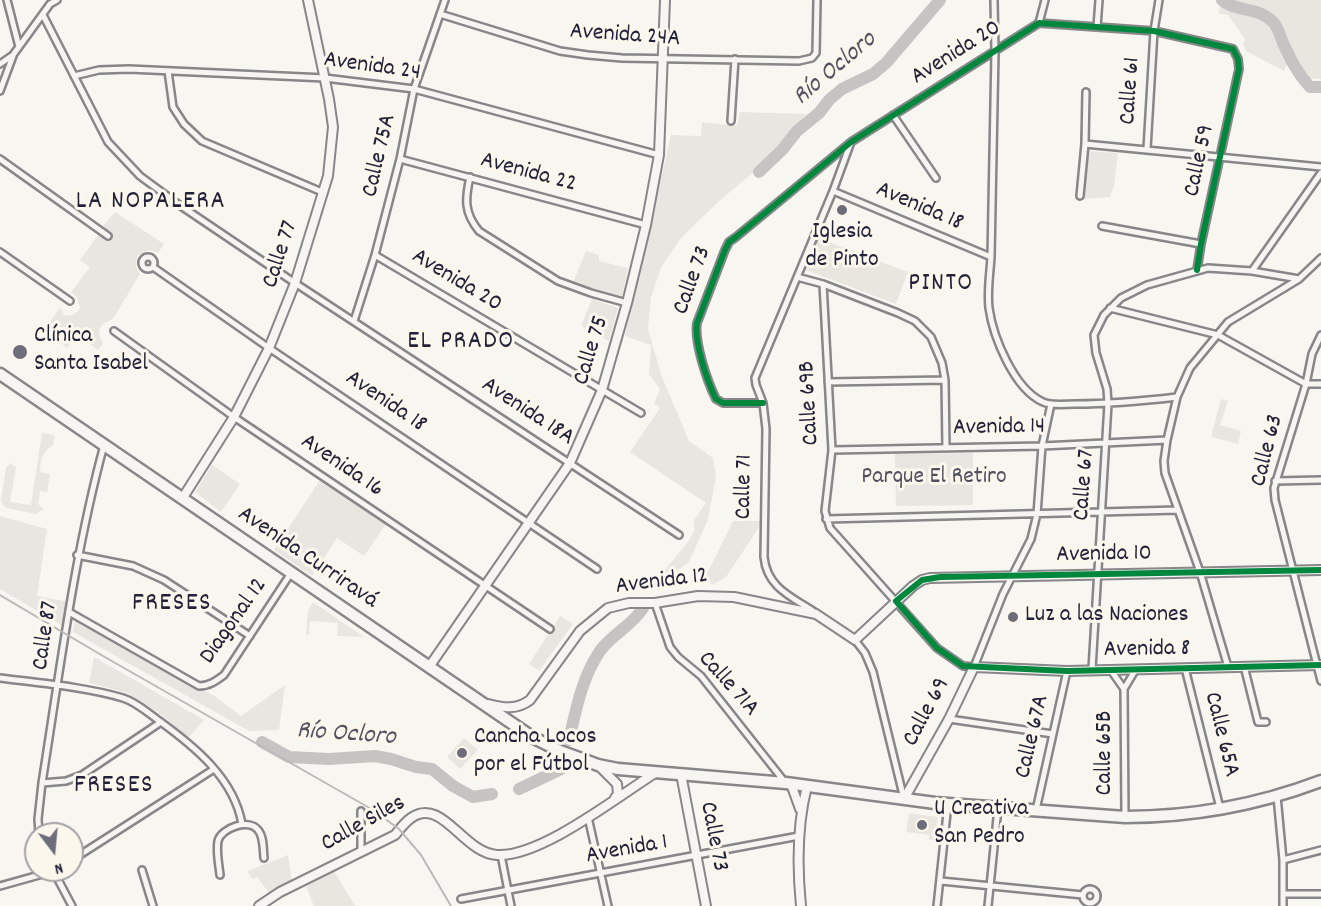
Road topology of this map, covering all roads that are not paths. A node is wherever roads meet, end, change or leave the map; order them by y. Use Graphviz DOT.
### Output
graph roads {
  1 [pos="7,0"];
  2 [pos="57,0"];
  3 [pos="309,0"];
  4 [pos="445,0"];
  5 [pos="665,0"];
  6 [pos="817,0"];
  7 [pos="994,0"];
  8 [pos="1045,0"];
  9 [pos="1099,0"];
  10 [pos="1159,0"];
  11 [pos="440,14"];
  12 [pos="43,15"];
  13 [pos="1039,23"];
  14 [pos="1097,27"];
  15 [pos="1154,31"];
  16 [pos="19,47"];
  17 [pos="995,52"];
  18 [pos="13,55"];
  19 [pos="663,59"];
  20 [pos="735,59"];
  21 [pos="1238,59"];
  22 [pos="0,64"];
  23 [pos="168,71"];
  24 [pos="74,76"];
  25 [pos="325,78"];
  26 [pos="414,89"];
  27 [pos="0,91"];
  28 [pos="1086,92"];
  29 [pos="893,115"];
  30 [pos="731,121"];
  31 [pos="851,142"];
  32 [pos="1085,144"];
  33 [pos="1147,149"];
  34 [pos="659,155"];
  35 [pos="1220,157"];
  36 [pos="0,159"];
  37 [pos="400,159"];
  38 [pos="1321,167"];
  39 [pos="1321,174"];
  40 [pos="470,177"];
  41 [pos="936,178"];
  42 [pos="833,191"];
  43 [pos="322,192"];
  44 [pos="1080,196"];
  45 [pos="646,225"];
  46 [pos="1102,226"];
  47 [pos="108,236"];
  48 [pos="729,242"];
  49 [pos="1201,244"];
  50 [pos="0,252"];
  51 [pos="375,255"];
  52 [pos="991,257"];
  53 [pos="1321,258"];
  54 [pos="153,267"];
  55 [pos="1197,270"];
  56 [pos="1252,271"];
  57 [pos="797,277"];
  58 [pos="1299,279"];
  59 [pos="295,283"];
  60 [pos="823,284"];
  61 [pos="70,301"];
  62 [pos="627,303"];
  63 [pos="1110,308"];
  64 [pos="354,321"];
  65 [pos="114,331"];
  66 [pos="1321,334"];
  67 [pos="1218,335"];
  68 [pos="269,348"];
  69 [pos="0,374"];
  70 [pos="945,380"];
  71 [pos="828,382"];
  72 [pos="1306,384"];
  73 [pos="1321,384"];
  74 [pos="602,390"];
  75 [pos="1177,398"];
  76 [pos="763,403"];
  77 [pos="1051,404"];
  78 [pos="1108,404"];
  79 [pos="641,413"];
  80 [pos="234,417"];
  81 [pos="1167,440"];
  82 [pos="1107,444"];
  83 [pos="104,445"];
  84 [pos="1042,446"];
  85 [pos="946,448"];
  86 [pos="832,450"];
  87 [pos="570,463"];
  88 [pos="1321,480"];
  89 [pos="1275,481"];
  90 [pos="182,499"];
  91 [pos="1178,510"];
  92 [pos="1102,512"];
  93 [pos="1037,514"];
  94 [pos="826,519"];
  95 [pos="529,524"];
  96 [pos="679,535"];
  97 [pos="77,555"];
  98 [pos="597,570"];
  99 [pos="1321,570"];
  100 [pos="1293,571"];
  101 [pos="1200,572"];
  102 [pos="291,573"];
  103 [pos="1099,575"];
  104 [pos="1014,576"];
  105 [pos="485,586"];
  106 [pos="896,601"];
  107 [pos="655,603"];
  108 [pos="69,612"];
  109 [pos="816,614"];
  110 [pos="550,629"];
  111 [pos="250,636"];
  112 [pos="855,640"];
  113 [pos="1319,665"];
  114 [pos="1244,666"];
  115 [pos="429,667"];
  116 [pos="1228,667"];
  117 [pos="974,668"];
  118 [pos="1092,669"];
  119 [pos="1110,669"];
  120 [pos="1136,669"];
  121 [pos="1185,669"];
  122 [pos="1067,671"];
  123 [pos="0,678"];
  124 [pos="1321,681"];
  125 [pos="58,686"];
  126 [pos="1124,689"];
  127 [pos="484,703"];
  128 [pos="949,719"];
  129 [pos="161,722"];
  130 [pos="1266,722"];
  131 [pos="1053,734"];
  132 [pos="598,765"];
  133 [pos="213,769"];
  134 [pos="655,773"];
  135 [pos="681,774"];
  136 [pos="1321,781"];
  137 [pos="42,783"];
  138 [pos="788,784"];
  139 [pos="807,786"];
  140 [pos="1277,796"];
  141 [pos="614,799"];
  142 [pos="904,799"];
  143 [pos="948,804"];
  144 [pos="998,808"];
  145 [pos="801,810"];
  146 [pos="1220,810"];
  147 [pos="361,811"];
  148 [pos="1036,811"];
  149 [pos="588,817"];
  150 [pos="1125,817"];
  151 [pos="38,822"];
  152 [pos="242,824"];
  153 [pos="799,836"];
  154 [pos="1321,850"];
  155 [pos="84,852"];
  156 [pos="361,852"];
  157 [pos="501,855"];
  158 [pos="696,857"];
  159 [pos="264,858"];
  160 [pos="1283,860"];
  161 [pos="142,870"];
  162 [pos="602,874"];
  163 [pos="220,875"];
  164 [pos="24,879"];
  165 [pos="941,881"];
  166 [pos="60,882"];
  167 [pos="990,885"];
  168 [pos="0,886"];
  169 [pos="509,891"];
  170 [pos="1284,894"];
  171 [pos="1321,894"];
  172 [pos="1083,895"];
  173 [pos="461,900"];
  174 [pos="72,906"];
  175 [pos="153,906"];
  176 [pos="259,906"];
  177 [pos="512,906"];
  178 [pos="608,906"];
  179 [pos="706,906"];
  180 [pos="801,906"];
  181 [pos="937,906"];
  182 [pos="988,906"];
  183 [pos="1283,906"];
  1 -- 16 [label="street"];
  2 -- 12 [label="street"];
  3 -- 25 [label="street, Calle 77"];
  4 -- 11 [label="street, Calle 75A"];
  5 -- 19 [label="street, Calle 75"];
  6 -- 20 [label="street, Avenida 24A"];
  7 -- 17 [label="street"];
  8 -- 13 [label="street"];
  9 -- 14 [label="street"];
  10 -- 15 [label="street, Calle 61"];
  11 -- 19 [label="street, Avenida 24A"];
  11 -- 26 [label="street, Calle 75A"];
  12 -- 16 [label="street"];
  12 -- 24 [label="street, Avenida 18A"];
  13 -- 14 [label="street, Avenida 20"];
  13 -- 17 [label="street, Avenida 20"];
  14 -- 15 [label="street, Avenida 20"];
  15 -- 21 [label="street, Avenida 20"];
  15 -- 33 [label="street, Calle 61"];
  16 -- 18 [label="street"];
  17 -- 29 [label="street, Avenida 20"];
  17 -- 52 [label="street"];
  18 -- 22 [label="street"];
  18 -- 27 [label="street"];
  19 -- 20 [label="street, Avenida 24A"];
  19 -- 34 [label="street, Calle 75"];
  20 -- 30 [label="street"];
  21 -- 35 [label="street, Calle 59"];
  23 -- 24 [label="street, Avenida 24"];
  23 -- 25 [label="street, Avenida 24"];
  23 -- 43 [label="street"];
  24 -- 59 [label="street, Avenida 18A"];
  25 -- 26 [label="street, Avenida 24"];
  25 -- 43 [label="street, Calle 77"];
  26 -- 34 [label="street, Avenida 24"];
  26 -- 37 [label="street, Calle 75A"];
  28 -- 32 [label="street"];
  29 -- 31 [label="street, Avenida 20"];
  29 -- 41 [label="street"];
  31 -- 42 [label="street, Calle 71"];
  31 -- 48 [label="street, Avenida 20"];
  32 -- 33 [label="street"];
  32 -- 44 [label="street"];
  33 -- 35 [label="street"];
  34 -- 45 [label="street, Calle 75"];
  35 -- 38 [label="street"];
  35 -- 49 [label="street, Calle 59"];
  36 -- 47 [label="street"];
  37 -- 40 [label="street, Avenida 22"];
  37 -- 51 [label="street, Calle 75A"];
  39 -- 56 [label="street"];
  40 -- 45 [label="street, Avenida 22"];
  40 -- 62 [label="street"];
  42 -- 52 [label="street, Avenida 18"];
  42 -- 57 [label="street, Calle 71"];
  43 -- 59 [label="street, Calle 77"];
  45 -- 62 [label="street, Calle 75"];
  46 -- 49 [label="street"];
  48 -- 76 [label="street, Calle 73"];
  49 -- 55 [label="street, Calle 59"];
  50 -- 61 [label="street"];
  51 -- 64 [label="street, Calle 75A"];
  51 -- 74 [label="street, Avenida 20"];
  52 -- 77 [label="street"];
  53 -- 58 [label="street"];
  54 -- 68 [label="street, Avenida 18"];
  55 -- 56 [label="street"];
  55 -- 63 [label="street"];
  56 -- 58 [label="street"];
  57 -- 60 [label="street"];
  57 -- 76 [label="street, Calle 71"];
  58 -- 67 [label="street"];
  59 -- 64 [label="street, Avenida 18A"];
  59 -- 68 [label="street, Calle 77"];
  60 -- 70 [label="street"];
  60 -- 71 [label="street, Calle 69B"];
  62 -- 74 [label="street, Calle 75"];
  63 -- 67 [label="street"];
  63 -- 78 [label="street, Calle 67"];
  64 -- 87 [label="street, Avenida 18A"];
  65 -- 80 [label="street, Avenida 16"];
  66 -- 72 [label="street, Calle 63"];
  67 -- 72 [label="street"];
  67 -- 75 [label="street"];
  68 -- 80 [label="street, Calle 77"];
  68 -- 95 [label="street, Avenida 18"];
  69 -- 83 [label="highway, Avenida Curriravá"];
  70 -- 71 [label="street"];
  70 -- 85 [label="street"];
  71 -- 86 [label="street, Calle 69B"];
  72 -- 73 [label="street"];
  72 -- 89 [label="street, Calle 63"];
  74 -- 79 [label="street, Avenida 20"];
  74 -- 87 [label="street, Calle 75"];
  75 -- 78 [label="street"];
  75 -- 81 [label="street"];
  76 -- 109 [label="street, Calle 71"];
  77 -- 78 [label="street"];
  77 -- 84 [label="street, Calle 69"];
  78 -- 82 [label="street, Calle 67"];
  80 -- 90 [label="street, Calle 77"];
  80 -- 105 [label="street, Avenida 16"];
  81 -- 82 [label="street, Avenida 14"];
  81 -- 91 [label="street"];
  82 -- 84 [label="street, Avenida 14"];
  82 -- 92 [label="street, Calle 67"];
  83 -- 90 [label="highway, Avenida Curriravá"];
  83 -- 97 [label="street, Calle 87"];
  84 -- 85 [label="street, Avenida 14"];
  84 -- 93 [label="street, Calle 69"];
  85 -- 86 [label="street, Avenida 14"];
  86 -- 94 [label="street, Calle 69B"];
  87 -- 95 [label="street, Calle 75"];
  87 -- 96 [label="street, Avenida 18A"];
  88 -- 89 [label="street"];
  89 -- 100 [label="street, Calle 63"];
  90 -- 102 [label="highway, Avenida Curriravá"];
  91 -- 92 [label="street"];
  91 -- 101 [label="street"];
  92 -- 93 [label="street"];
  92 -- 103 [label="street, Calle 67"];
  93 -- 94 [label="street"];
  93 -- 104 [label="street, Calle 69"];
  94 -- 106 [label="street"];
  95 -- 98 [label="street, Avenida 18"];
  95 -- 105 [label="street, Calle 75"];
  97 -- 108 [label="street, Calle 87"];
  97 -- 111 [label="street"];
  99 -- 100 [label="street, Avenida 10"];
  100 -- 101 [label="street, Avenida 10"];
  100 -- 113 [label="street, Calle 63"];
  101 -- 103 [label="street, Avenida 10"];
  101 -- 116 [label="street"];
  102 -- 111 [label="street, Diagonal 12"];
  102 -- 115 [label="highway, Avenida Curriravá"];
  103 -- 104 [label="street, Avenida 10"];
  103 -- 118 [label="street, Calle 67"];
  104 -- 106 [label="street, Avenida 10"];
  104 -- 117 [label="street, Calle 69"];
  105 -- 110 [label="street, Avenida 16"];
  105 -- 115 [label="street, Calle 75"];
  106 -- 112 [label="street, Avenida 10"];
  106 -- 117 [label="street"];
  107 -- 109 [label="street, Avenida 12"];
  107 -- 127 [label="street, Avenida 12"];
  107 -- 138 [label="street, Calle 71A"];
  108 -- 111 [label="street, Diagonal 12"];
  108 -- 125 [label="street, Calle 87"];
  109 -- 112 [label="street, Calle 71"];
  112 -- 142 [label="street, Calle 71"];
  113 -- 114 [label="street, Avenida 8"];
  113 -- 124 [label="street, Calle 63"];
  114 -- 116 [label="street, Avenida 8"];
  114 -- 130 [label="street"];
  115 -- 127 [label="highway, Avenida Curriravá"];
  116 -- 121 [label="street, Avenida 8"];
  117 -- 122 [label="street, Avenida 8"];
  117 -- 128 [label="street, Calle 69"];
  118 -- 119 [label="street, Avenida 8"];
  118 -- 122 [label="street, Avenida 8"];
  119 -- 120 [label="street, Avenida 8"];
  119 -- 126 [label="street"];
  120 -- 121 [label="street, Avenida 8"];
  120 -- 126 [label="street, Calle 65B"];
  121 -- 146 [label="street, Calle 65A"];
  122 -- 131 [label="street, Calle 67A"];
  123 -- 125 [label="street"];
  125 -- 129 [label="street"];
  125 -- 137 [label="street, Calle 87"];
  126 -- 150 [label="street, Calle 65B"];
  127 -- 132 [label="highway, Avenida Curriravá"];
  128 -- 131 [label="street"];
  128 -- 142 [label="street, Calle 69"];
  129 -- 133 [label="street"];
  129 -- 137 [label="street"];
  131 -- 148 [label="street, Calle 67A"];
  132 -- 134 [label="highway, Avenida Curriravá"];
  132 -- 141 [label="street"];
  133 -- 152 [label="street"];
  133 -- 155 [label="street"];
  134 -- 135 [label="highway, Avenida Curriravá"];
  134 -- 141 [label="street"];
  135 -- 138 [label="highway, Avenida Curriravá"];
  135 -- 158 [label="street, Calle 73"];
  136 -- 140 [label="highway, Avenida Curriravá"];
  137 -- 151 [label="street, Calle 87"];
  138 -- 139 [label="highway, Avenida Curriravá"];
  138 -- 145 [label="street"];
  139 -- 142 [label="highway, Avenida Curriravá"];
  139 -- 145 [label="street"];
  140 -- 146 [label="highway, Avenida Curriravá"];
  140 -- 160 [label="street"];
  141 -- 149 [label="street"];
  142 -- 143 [label="highway, Avenida Curriravá"];
  143 -- 144 [label="highway, Avenida Curriravá"];
  143 -- 165 [label="street"];
  144 -- 148 [label="highway, Avenida Curriravá"];
  144 -- 167 [label="street"];
  145 -- 153 [label="street"];
  146 -- 150 [label="highway, Avenida Curriravá"];
  147 -- 156 [label="street"];
  148 -- 150 [label="highway, Avenida Curriravá"];
  149 -- 157 [label="street"];
  149 -- 162 [label="street"];
  152 -- 159 [label="street"];
  152 -- 163 [label="street"];
  153 -- 158 [label="street, Avenida 1"];
  153 -- 180 [label="street"];
  154 -- 160 [label="street"];
  156 -- 157 [label="street, Calle Siles"];
  156 -- 176 [label="street, Calle Siles"];
  157 -- 169 [label="street"];
  158 -- 162 [label="street, Avenida 1"];
  158 -- 179 [label="street, Calle 73"];
  160 -- 170 [label="street"];
  161 -- 175 [label="street"];
  162 -- 169 [label="street, Avenida 1"];
  162 -- 178 [label="street"];
  164 -- 168 [label="street"];
  165 -- 167 [label="street"];
  165 -- 181 [label="street"];
  166 -- 174 [label="street"];
  167 -- 172 [label="street"];
  167 -- 182 [label="street"];
  169 -- 173 [label="street, Avenida 1"];
  169 -- 177 [label="street"];
  170 -- 171 [label="street"];
  170 -- 183 [label="street"];
}
